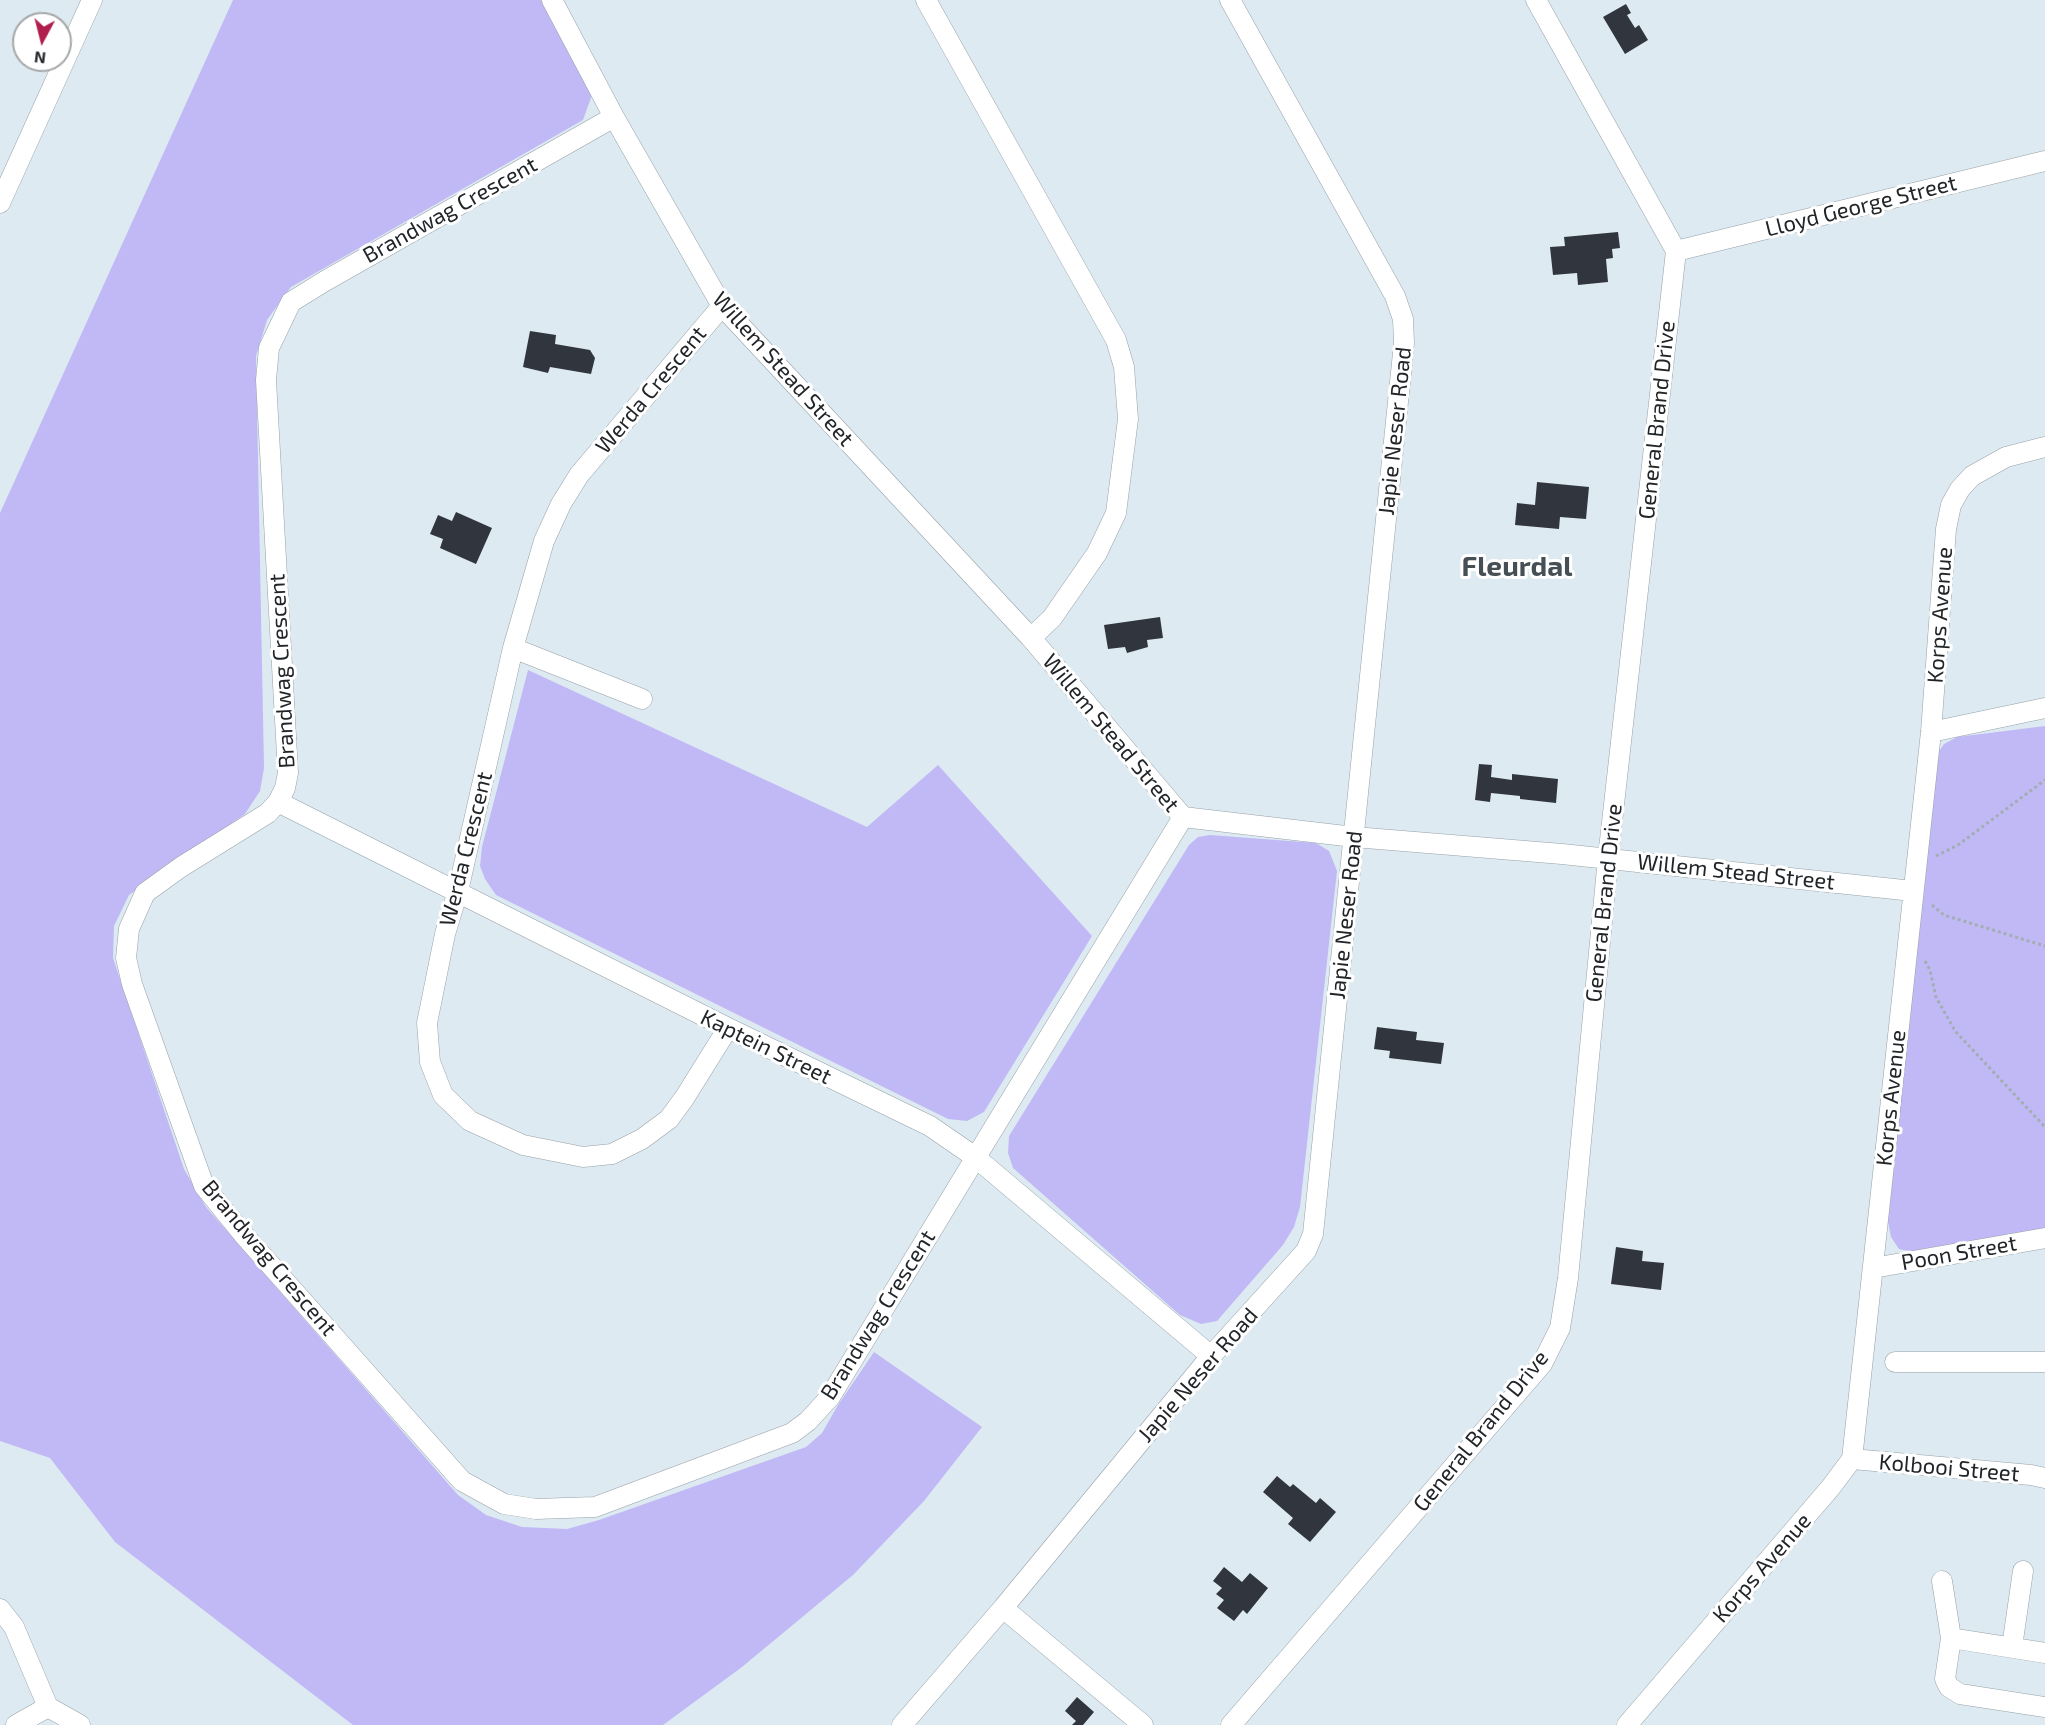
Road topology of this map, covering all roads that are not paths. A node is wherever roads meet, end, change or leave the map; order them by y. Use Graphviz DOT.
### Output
graph roads {
  1 [pos="92,0"];
  2 [pos="552,0"];
  3 [pos="926,0"];
  4 [pos="1230,0"];
  5 [pos="1536,0"];
  6 [pos="614,117"];
  7 [pos="2045,161"];
  8 [pos="0,202"];
  9 [pos="1677,251"];
  10 [pos="722,306"];
  11 [pos="2045,447"];
  12 [pos="1031,638"];
  13 [pos="513,648"];
  14 [pos="642,699"];
  15 [pos="2045,708"];
  16 [pos="1931,732"];
  17 [pos="278,802"];
  18 [pos="1183,818"];
  19 [pos="1354,837"];
  20 [pos="1608,858"];
  21 [pos="458,891"];
  22 [pos="1913,891"];
  23 [pos="728,1028"];
  24 [pos="975,1157"];
  25 [pos="2045,1238"];
  26 [pos="1872,1268"];
  27 [pos="1211,1356"];
  28 [pos="1895,1362"];
  29 [pos="2045,1362"];
  30 [pos="1852,1459"];
  31 [pos="2045,1478"];
  32 [pos="2023,1571"];
  33 [pos="1942,1581"];
  34 [pos="1003,1608"];
  35 [pos="0,1609"];
  36 [pos="1951,1638"];
  37 [pos="2012,1647"];
  38 [pos="2045,1653"];
  39 [pos="48,1707"];
  40 [pos="2045,1707"];
  41 [pos="16,1725"];
  42 [pos="80,1725"];
  43 [pos="902,1725"];
  44 [pos="1143,1725"];
  45 [pos="1231,1725"];
  46 [pos="1626,1725"];
  1 -- 8 [label="street"];
  2 -- 6 [label="street, Willem Stead Street"];
  3 -- 12 [label="street, Willem Stead Street"];
  4 -- 19 [label="street, Japie Neser Road"];
  5 -- 9 [label="street"];
  6 -- 10 [label="street, Willem Stead Street"];
  6 -- 17 [label="street, Brandwag Crescent"];
  7 -- 9 [label="street, Lloyd George Street"];
  9 -- 20 [label="street, General Brand Drive"];
  10 -- 12 [label="street, Willem Stead Street"];
  10 -- 13 [label="street, Werda Crescent"];
  11 -- 16 [label="street, Korps Avenue"];
  12 -- 18 [label="street, Willem Stead Street"];
  13 -- 14 [label="street"];
  13 -- 21 [label="street, Werda Crescent"];
  15 -- 16 [label="street"];
  16 -- 22 [label="street, Korps Avenue"];
  17 -- 21 [label="street, Kaptein Street"];
  17 -- 24 [label="street, Brandwag Crescent"];
  18 -- 19 [label="street, Willem Stead Street"];
  18 -- 24 [label="street, Brandwag Crescent"];
  19 -- 20 [label="street, Willem Stead Street"];
  19 -- 27 [label="street, Japie Neser Road"];
  20 -- 22 [label="street, Willem Stead Street"];
  20 -- 45 [label="street, General Brand Drive"];
  21 -- 23 [label="street, Kaptein Street"];
  21 -- 23 [label="street, Werda Crescent"];
  22 -- 26 [label="street, Korps Avenue"];
  23 -- 24 [label="street, Kaptein Street"];
  24 -- 27 [label="street, Kaptein Street"];
  25 -- 26 [label="street, Poon Street"];
  26 -- 30 [label="street, Korps Avenue"];
  27 -- 34 [label="street, Japie Neser Road"];
  28 -- 29 [label="street"];
  30 -- 31 [label="street, Kolbooi Street"];
  30 -- 46 [label="street, Korps Avenue"];
  32 -- 37 [label="street"];
  33 -- 36 [label="street"];
  34 -- 43 [label="street, Japie Neser Road"];
  34 -- 44 [label="street"];
  35 -- 39 [label="street"];
  36 -- 37 [label="street"];
  36 -- 40 [label="street"];
  37 -- 38 [label="street"];
  39 -- 41 [label="street"];
  39 -- 42 [label="street"];
}
